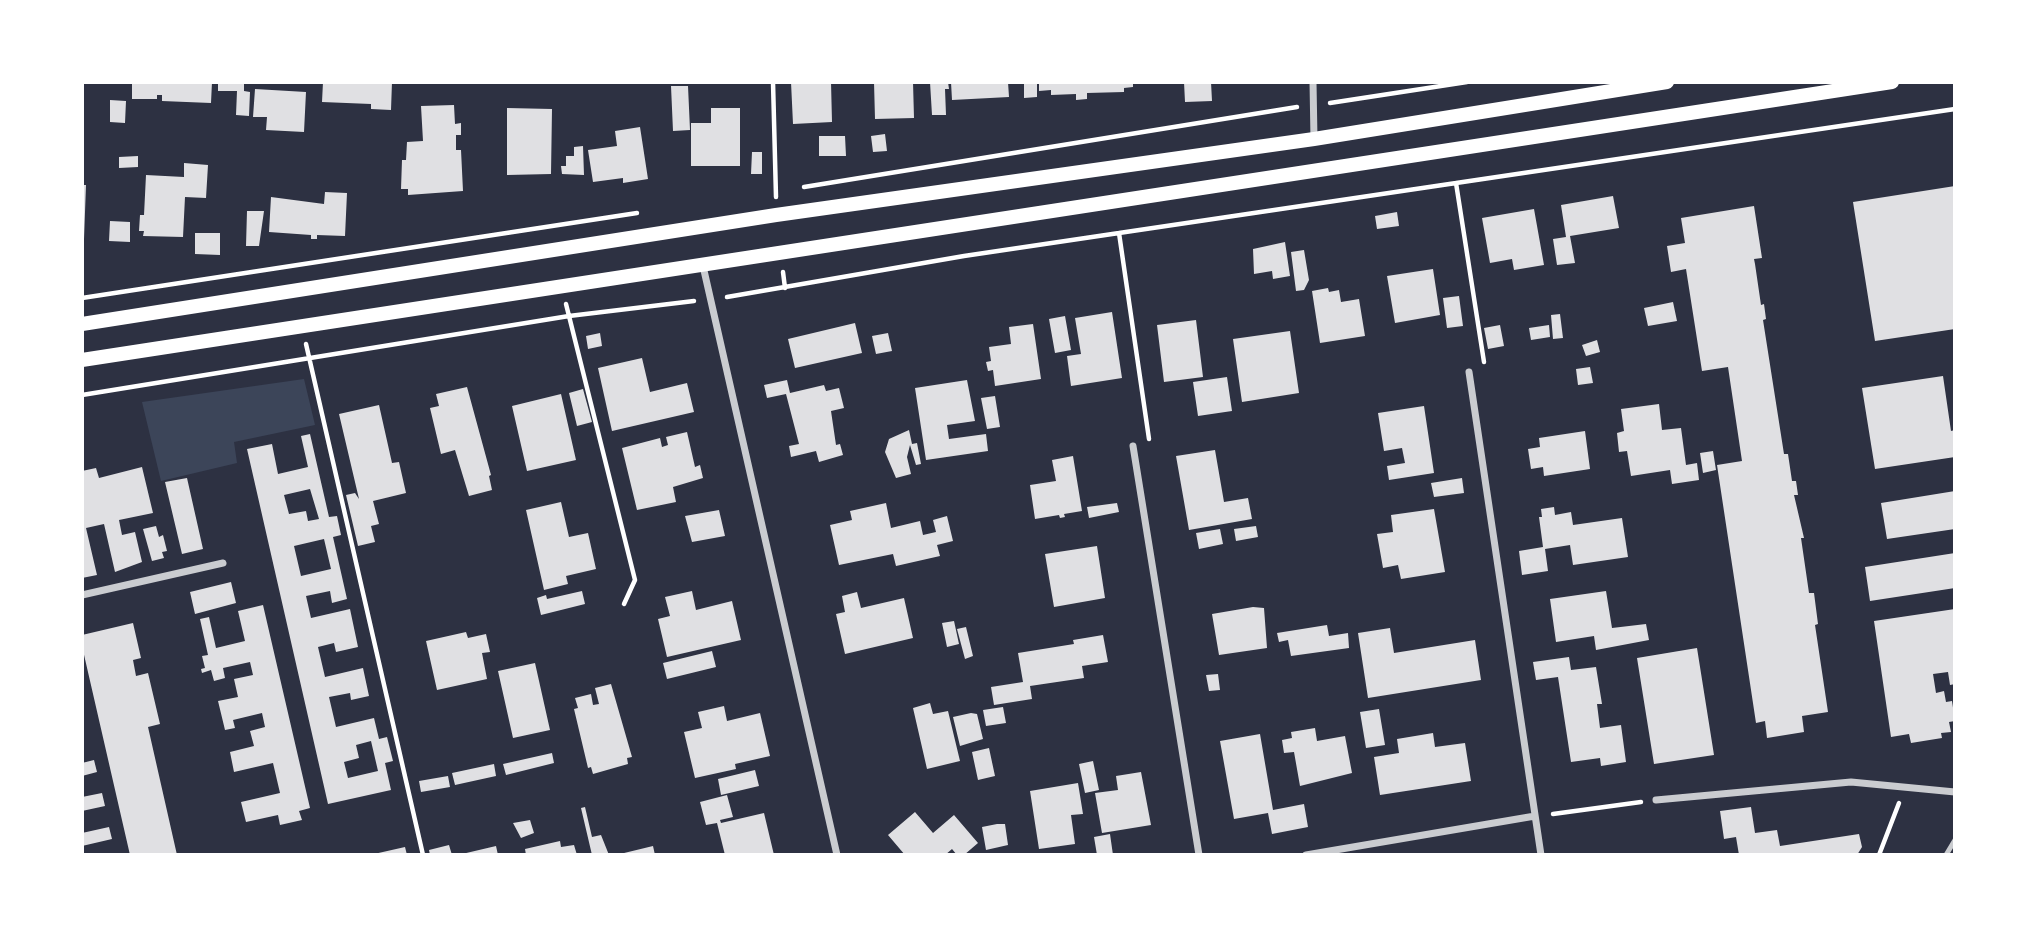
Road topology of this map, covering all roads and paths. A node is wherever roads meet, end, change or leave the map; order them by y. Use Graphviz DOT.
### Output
graph roads {
  1 [pos="773,82"];
  2 [pos="1313,82"];
  3 [pos="1467,82"];
  4 [pos="1667,82"];
  5 [pos="1892,82"];
  6 [pos="1314,104"];
  7 [pos="1955,109"];
  8 [pos="1314,139"];
  9 [pos="1456,183"];
  10 [pos="803,187"];
  11 [pos="789,189"];
  12 [pos="775,191"];
  13 [pos="762,194"];
  14 [pos="639,212"];
  15 [pos="776,215"];
  16 [pos="1119,233"];
  17 [pos="781,251"];
  18 [pos="703,266"];
  19 [pos="561,286"];
  20 [pos="785,288"];
  21 [pos="82,298"];
  22 [pos="711,299"];
  23 [pos="569,316"];
  24 [pos="82,324"];
  25 [pos="304,326"];
  26 [pos="307,357"];
  27 [pos="82,360"];
  28 [pos="1469,372"];
  29 [pos="82,395"];
  30 [pos="1133,446"];
  31 [pos="223,563"];
  32 [pos="82,595"];
  33 [pos="624,604"];
  34 [pos="1905,787"];
  35 [pos="1955,792"];
  36 [pos="1656,800"];
  37 [pos="1535,816"];
  38 [pos="1955,840"];
  39 [pos="422,855"];
  40 [pos="837,855"];
  41 [pos="1199,855"];
  42 [pos="1306,855"];
  43 [pos="1541,855"];
  44 [pos="1879,855"];
  45 [pos="1946,855"];
  1 -- 12 [label="path"];
  2 -- 6 [label="street"];
  3 -- 6 [label="path"];
  4 -- 8 [label="main road"];
  5 -- 17 [label="main road"];
  6 -- 8 [label="street"];
  6 -- 10 [label="path"];
  7 -- 9 [label="path"];
  8 -- 15 [label="main road"];
  9 -- 16 [label="path"];
  9 -- 28 [label="path"];
  11 -- 12 [label="path"];
  12 -- 13 [label="path"];
  12 -- 15 [label="path"];
  14 -- 21 [label="path"];
  15 -- 24 [label="main road"];
  16 -- 20 [label="path"];
  16 -- 30 [label="path"];
  17 -- 18 [label="main road"];
  17 -- 20 [label="path"];
  18 -- 19 [label="main road"];
  18 -- 22 [label="street"];
  19 -- 23 [label="path"];
  19 -- 25 [label="main road"];
  20 -- 22 [label="path"];
  22 -- 23 [label="path"];
  22 -- 40 [label="street"];
  23 -- 26 [label="path"];
  23 -- 33 [label="path"];
  25 -- 26 [label="path"];
  25 -- 27 [label="main road"];
  26 -- 29 [label="path"];
  26 -- 39 [label="path"];
  28 -- 37 [label="street"];
  30 -- 41 [label="street"];
  31 -- 32 [label="street"];
  34 -- 35 [label="street"];
  34 -- 36 [label="street"];
  34 -- 44 [label="path"];
  36 -- 37 [label="path"];
  37 -- 42 [label="street"];
  37 -- 43 [label="street"];
  38 -- 45 [label="lane"];
}
